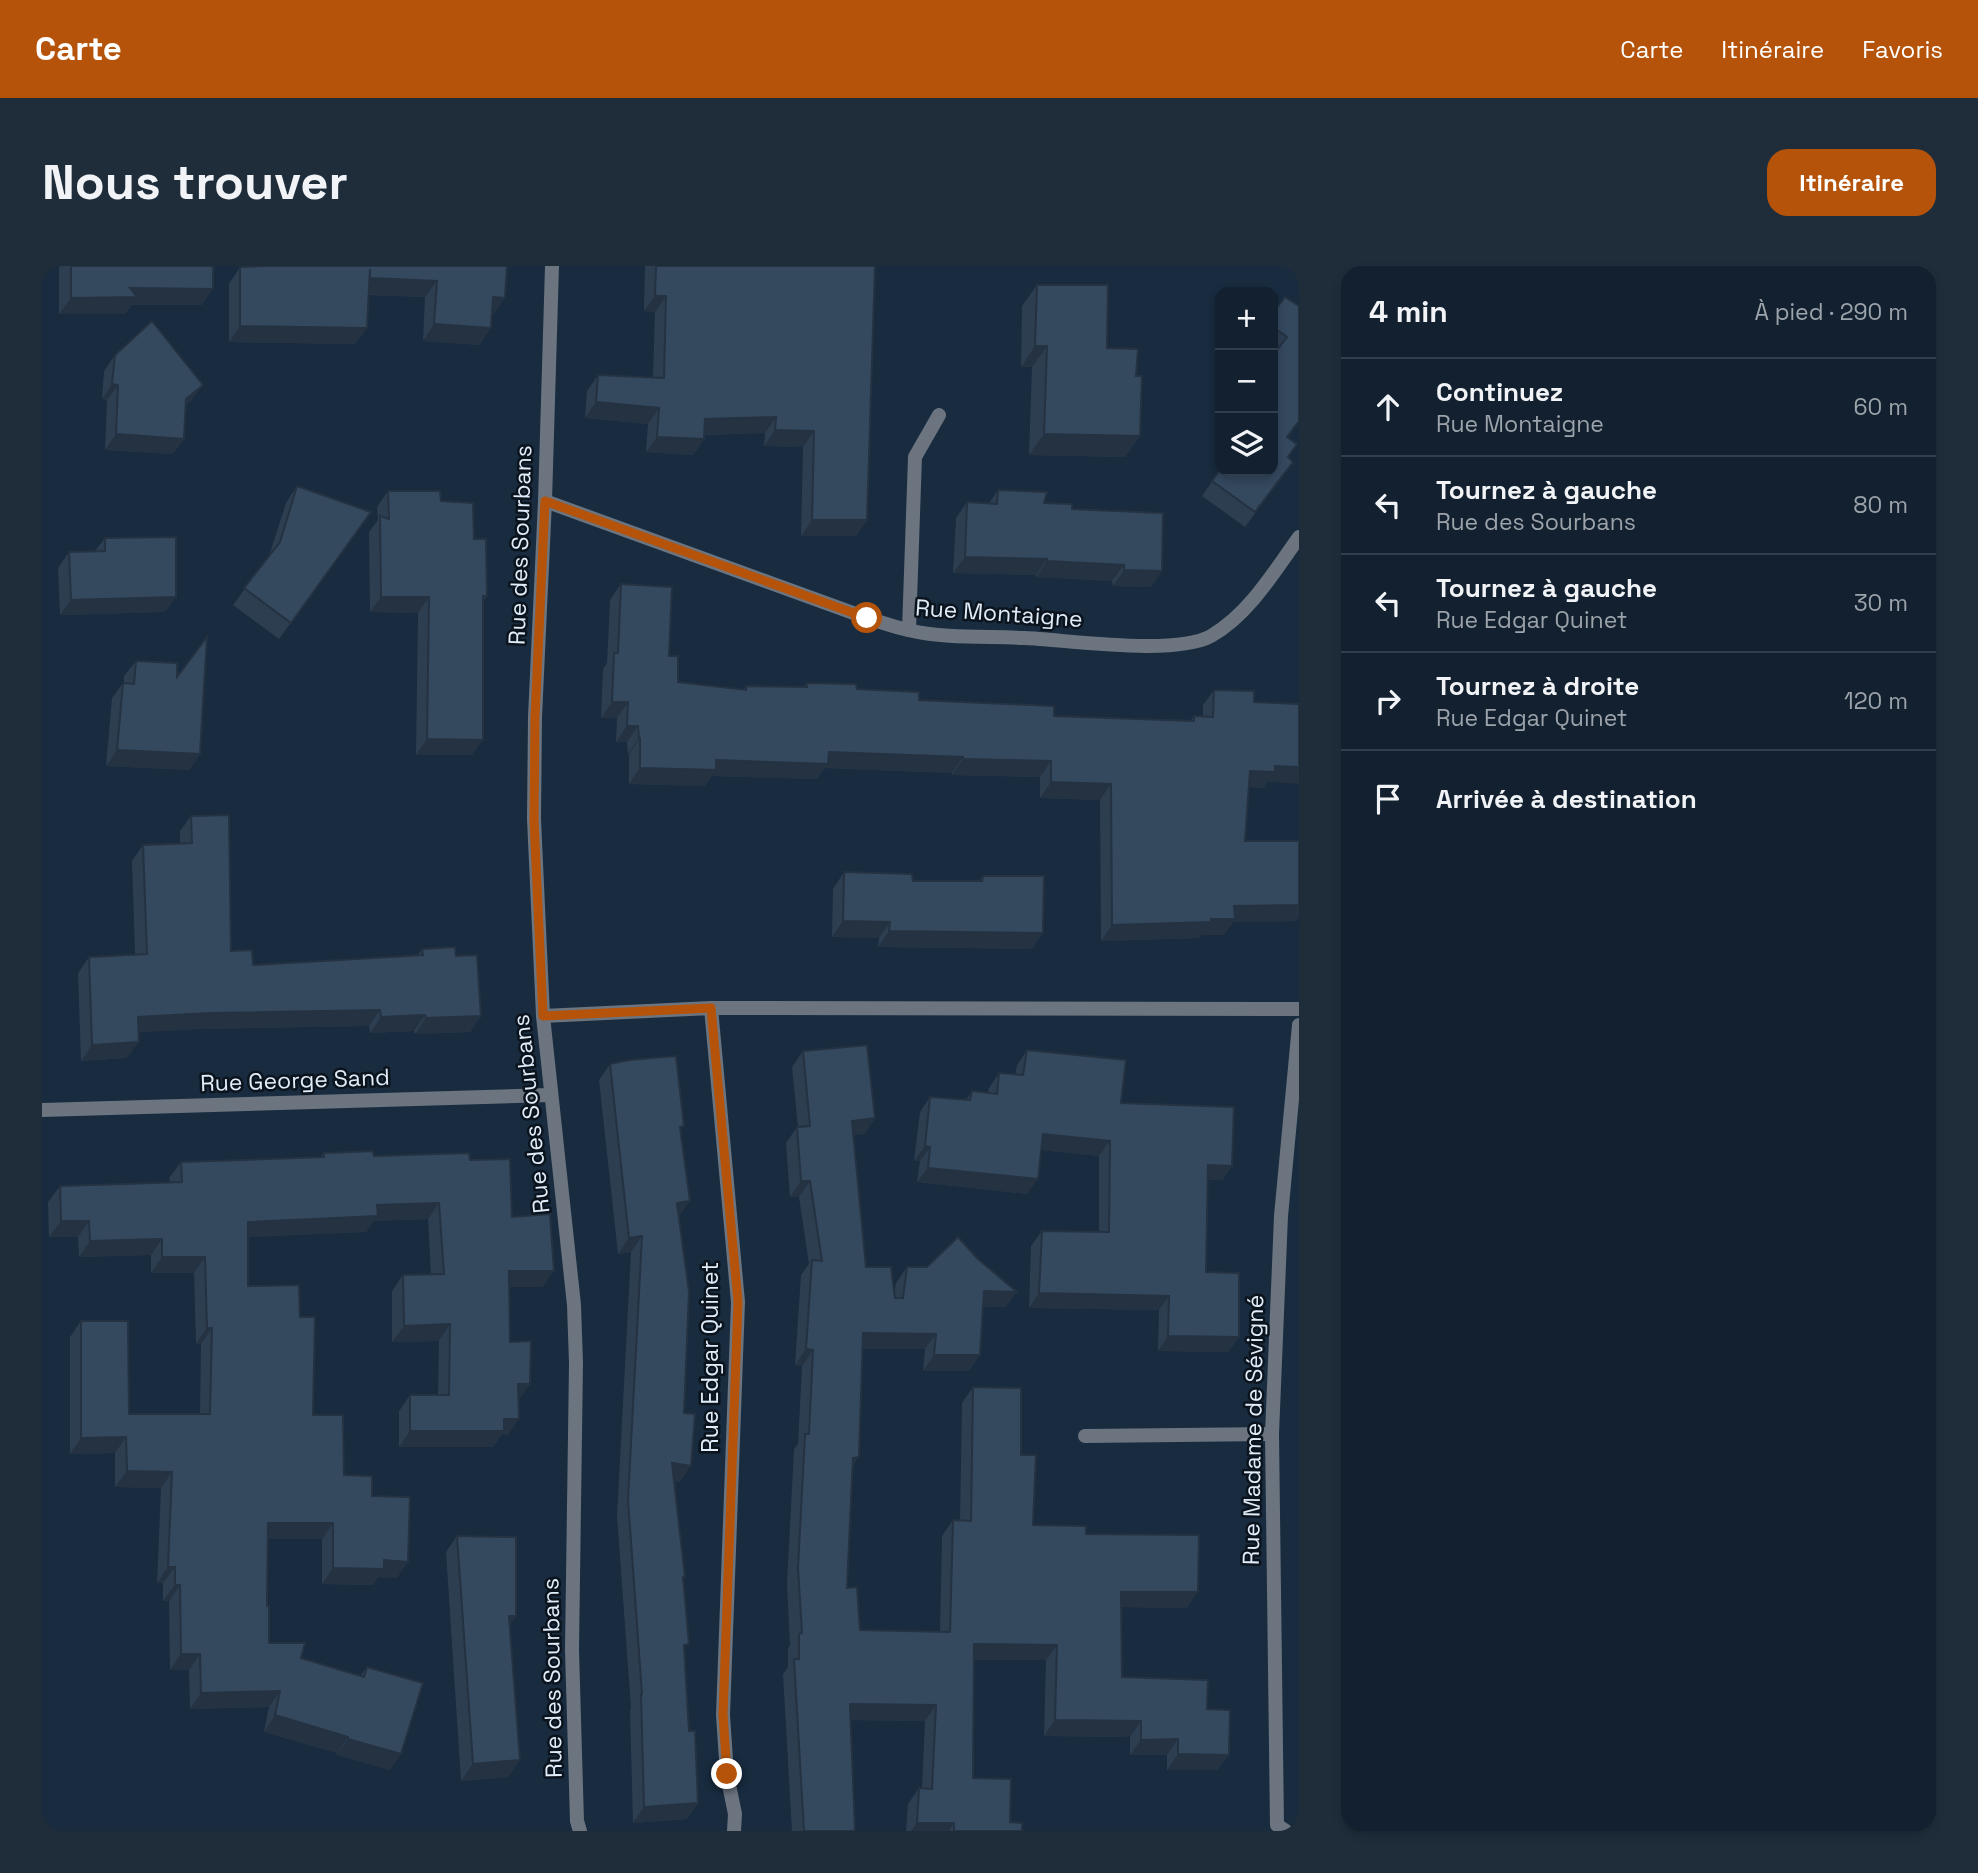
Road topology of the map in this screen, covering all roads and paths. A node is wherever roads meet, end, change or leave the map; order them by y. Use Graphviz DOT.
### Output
graph roads {
  1 [pos="552,266"];
  2 [pos="939,415"];
  3 [pos="545,501"];
  4 [pos="1298,541"];
  5 [pos="909,630"];
  6 [pos="711,1008"];
  7 [pos="1299,1009"];
  8 [pos="543,1016"];
  9 [pos="1299,1025"];
  10 [pos="550,1095"];
  11 [pos="42,1110"];
  12 [pos="1272,1434"];
  13 [pos="1086,1436"];
  14 [pos="1277,1829"];
  15 [pos="580,1831"];
  16 [pos="734,1831"];
  1 -- 3 [label="street, Rue des Sourbans"];
  2 -- 5 [label="street"];
  3 -- 5 [label="street, Rue Montaigne"];
  3 -- 8 [label="street, Rue des Sourbans"];
  4 -- 5 [label="street, Rue Montaigne"];
  6 -- 7 [label="street"];
  6 -- 8 [label="street"];
  6 -- 16 [label="street, Rue Edgar Quinet"];
  8 -- 10 [label="street, Rue des Sourbans"];
  9 -- 12 [label="street, Rue Madame de Sévigné"];
  10 -- 11 [label="street, Rue George Sand"];
  10 -- 15 [label="street, Rue des Sourbans"];
  12 -- 13 [label="street"];
  12 -- 14 [label="street, Rue Madame de Sévigné"];
}
